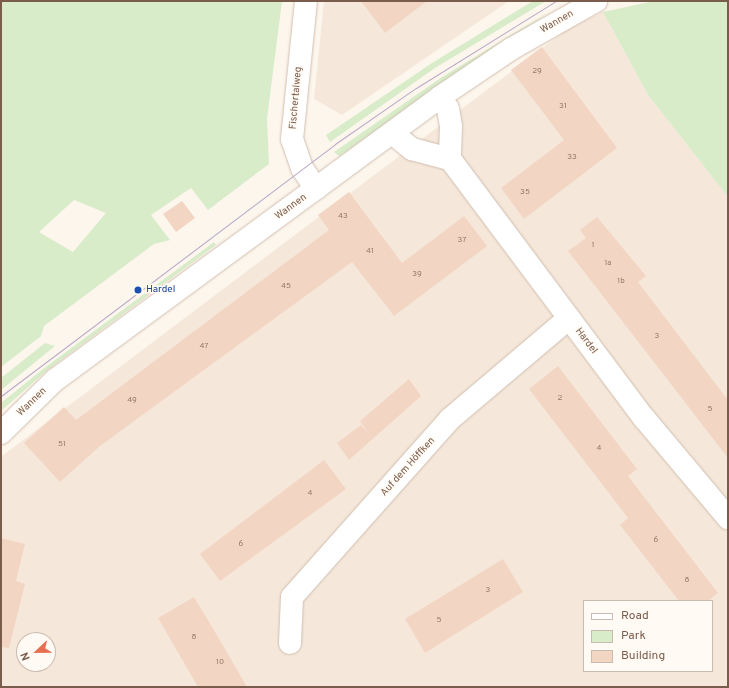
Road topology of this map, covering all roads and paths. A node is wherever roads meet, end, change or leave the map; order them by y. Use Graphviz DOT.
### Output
graph roads {
  1 [pos="306,1"];
  2 [pos="596,1"];
  3 [pos="440,97"];
  4 [pos="392,133"];
  5 [pos="450,159"];
  6 [pos="316,189"];
  7 [pos="569,318"];
  8 [pos="1,433"];
  9 [pos="728,518"];
  10 [pos="290,643"];
  1 -- 6 [label="street, Fischertalweg"];
  2 -- 3 [label="street, Wannen"];
  3 -- 4 [label="street, Wannen"];
  3 -- 5 [label="street"];
  4 -- 5 [label="street"];
  4 -- 6 [label="street, Wannen"];
  5 -- 7 [label="street, Hardel"];
  6 -- 8 [label="street, Wannen"];
  7 -- 9 [label="street, Hardel"];
  7 -- 10 [label="street, Auf dem Höffken"];
}
